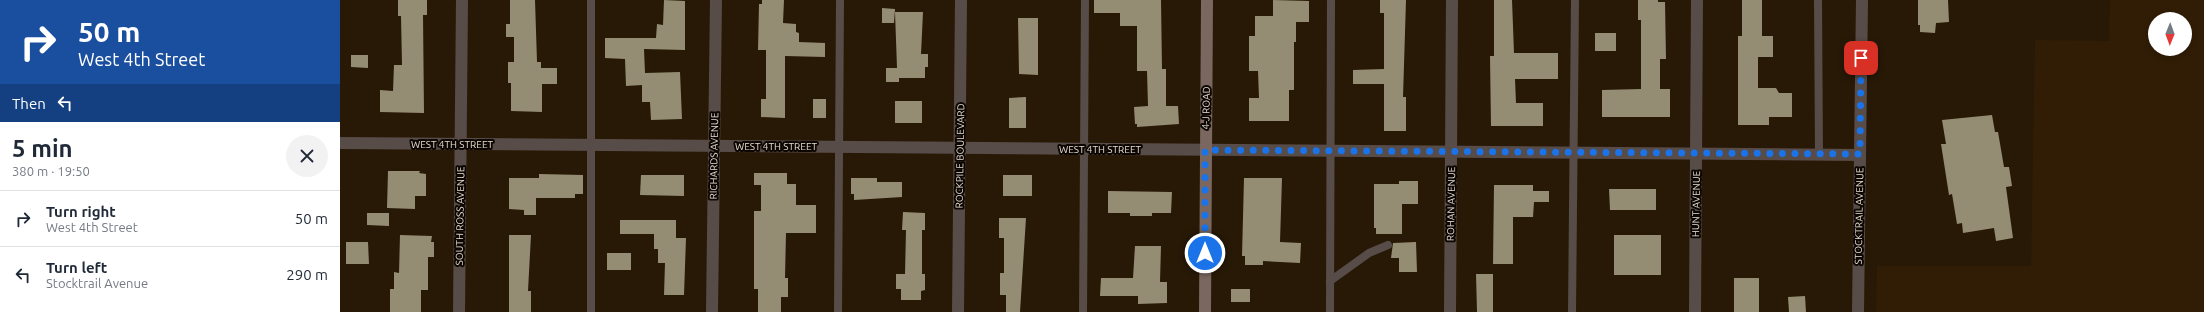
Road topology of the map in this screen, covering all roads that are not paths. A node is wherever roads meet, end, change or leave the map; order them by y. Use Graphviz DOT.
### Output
graph roads {
  1 [pos="462,0"];
  2 [pos="591,0"];
  3 [pos="716,0"];
  4 [pos="840,0"];
  5 [pos="961,0"];
  6 [pos="1085,0"];
  7 [pos="1207,0"];
  8 [pos="1331,0"];
  9 [pos="1452,0"];
  10 [pos="1575,0"];
  11 [pos="1697,0"];
  12 [pos="1818,0"];
  13 [pos="1862,0"];
  14 [pos="340,143"];
  15 [pos="460,144"];
  16 [pos="590,145"];
  17 [pos="714,146"];
  18 [pos="838,147"];
  19 [pos="961,148"];
  20 [pos="1085,149"];
  21 [pos="1205,150"];
  22 [pos="1331,150"];
  23 [pos="1452,151"];
  24 [pos="1573,152"];
  25 [pos="1696,153"];
  26 [pos="1819,154"];
  27 [pos="1860,154"];
  28 [pos="1388,245"];
  29 [pos="1330,281"];
  30 [pos="459,312"];
  31 [pos="591,312"];
  32 [pos="712,312"];
  33 [pos="838,312"];
  34 [pos="958,312"];
  35 [pos="1083,312"];
  36 [pos="1205,312"];
  37 [pos="1330,312"];
  38 [pos="1450,312"];
  39 [pos="1572,312"];
  40 [pos="1695,312"];
  41 [pos="1858,312"];
  1 -- 15 [label="street, SOUTH ROSS AVENUE"];
  2 -- 16 [label="lane"];
  3 -- 17 [label="street, RICHARDS AVENUE"];
  4 -- 18 [label="lane"];
  5 -- 19 [label="street, ROCKPILE BOULEVARD"];
  6 -- 20 [label="lane"];
  7 -- 21 [label="main road, 4-J ROAD"];
  8 -- 22 [label="lane"];
  9 -- 23 [label="street, ROHAN AVENUE"];
  10 -- 24 [label="lane"];
  11 -- 25 [label="street, HUNT AVENUE"];
  12 -- 26 [label="lane"];
  13 -- 27 [label="street, STOCKTRAIL AVENUE"];
  14 -- 15 [label="street, WEST 4TH STREET"];
  15 -- 16 [label="street, WEST 4TH STREET"];
  15 -- 30 [label="street, SOUTH ROSS AVENUE"];
  16 -- 17 [label="street, WEST 4TH STREET"];
  16 -- 31 [label="lane"];
  17 -- 18 [label="street, WEST 4TH STREET"];
  17 -- 32 [label="street, RICHARDS AVENUE"];
  18 -- 19 [label="street, WEST 4TH STREET"];
  18 -- 33 [label="lane"];
  19 -- 20 [label="street, WEST 4TH STREET"];
  19 -- 34 [label="street, ROCKPILE BOULEVARD"];
  20 -- 21 [label="street, WEST 4TH STREET"];
  20 -- 35 [label="lane"];
  21 -- 22 [label="street, WEST 4TH STREET"];
  21 -- 36 [label="main road, 4-J ROAD"];
  22 -- 23 [label="street, WEST 4TH STREET"];
  22 -- 29 [label="lane"];
  23 -- 24 [label="street, WEST 4TH STREET"];
  23 -- 38 [label="street, ROHAN AVENUE"];
  24 -- 25 [label="street, WEST 4TH STREET"];
  24 -- 39 [label="lane"];
  25 -- 26 [label="street, WEST 4TH STREET"];
  25 -- 40 [label="street, HUNT AVENUE"];
  26 -- 27 [label="street, WEST 4TH STREET"];
  27 -- 41 [label="street, STOCKTRAIL AVENUE"];
  28 -- 29 [label="lane"];
  29 -- 37 [label="lane"];
}
